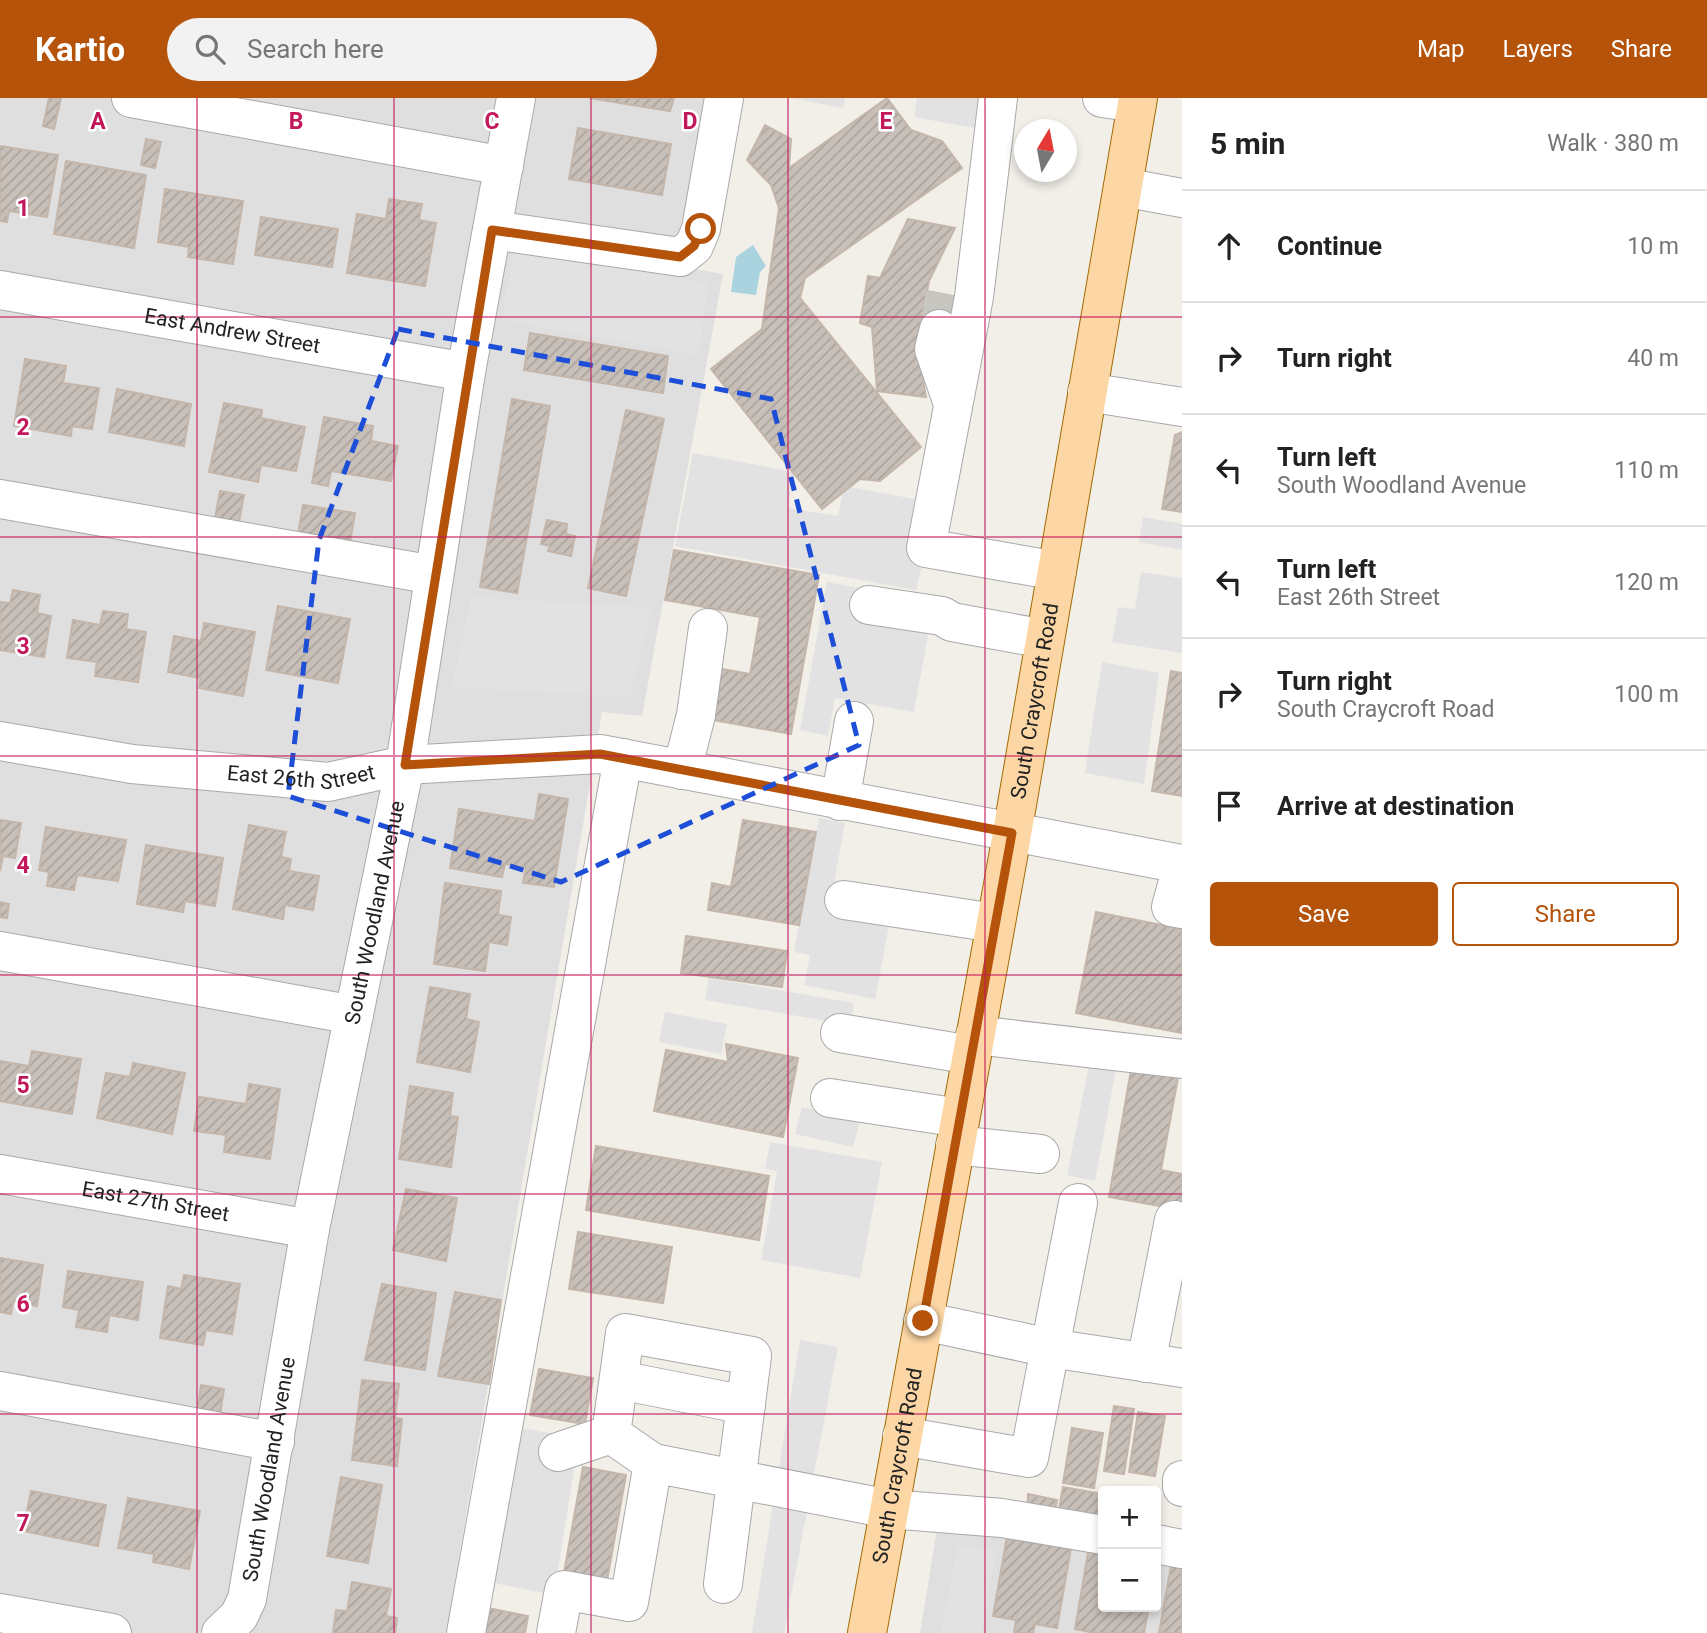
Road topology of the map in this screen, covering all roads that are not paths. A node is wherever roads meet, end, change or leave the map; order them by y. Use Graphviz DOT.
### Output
graph roads {
  1 [pos="131,98"];
  2 [pos="516,98"];
  3 [pos="724,98"];
  4 [pos="998,98"];
  5 [pos="1126,100"];
  6 [pos="504,166"];
  7 [pos="1123,187"];
  8 [pos="1182,198"];
  9 [pos="492,230"];
  10 [pos="981,239"];
  11 [pos="0,290"];
  12 [pos="466,372"];
  13 [pos="1087,392"];
  14 [pos="953,406"];
  15 [pos="1182,407"];
  16 [pos="0,499"];
  17 [pos="1057,571"];
  18 [pos="435,575"];
  19 [pos="869,605"];
  20 [pos="708,628"];
  21 [pos="1045,639"];
  22 [pos="854,721"];
  23 [pos="0,741"];
  24 [pos="623,758"];
  25 [pos="405,765"];
  26 [pos="682,770"];
  27 [pos="840,801"];
  28 [pos="1012,833"];
  29 [pos="1182,865"];
  30 [pos="844,900"];
  31 [pos="1182,909"];
  32 [pos="995,923"];
  33 [pos="0,951"];
  34 [pos="354,1015"];
  35 [pos="840,1033"];
  36 [pos="973,1045"];
  37 [pos="1182,1059"];
  38 [pos="830,1098"];
  39 [pos="958,1132"];
  40 [pos="1040,1154"];
  41 [pos="0,1174"];
  42 [pos="1078,1203"];
  43 [pos="1174,1220"];
  44 [pos="310,1229"];
  45 [pos="923,1321"];
  46 [pos="1050,1348"];
  47 [pos="1164,1365"];
  48 [pos="0,1391"];
  49 [pos="611,1434"];
  50 [pos="902,1436"];
  51 [pos="275,1442"];
  52 [pos="558,1452"];
  53 [pos="653,1464"];
  54 [pos="736,1479"];
  55 [pos="1182,1480"];
  56 [pos="1182,1487"];
  57 [pos="889,1509"];
  58 [pos="1098,1534"];
  59 [pos="1161,1545"];
  60 [pos="1182,1549"];
  61 [pos="723,1584"];
  62 [pos="0,1613"];
  63 [pos="112,1633"];
  64 [pos="221,1633"];
  65 [pos="466,1633"];
  66 [pos="556,1633"];
  67 [pos="867,1633"];
  1 -- 6 [label="street"];
  2 -- 6 [label="street, South Woodland Avenue"];
  3 -- 9 [label="street"];
  4 -- 10 [label="street"];
  5 -- 7 [label="main road, South Craycroft Road"];
  6 -- 9 [label="street, South Woodland Avenue"];
  7 -- 8 [label="street"];
  7 -- 13 [label="main road, South Craycroft Road"];
  9 -- 12 [label="street, South Woodland Avenue"];
  10 -- 14 [label="street"];
  10 -- 14 [label="street"];
  11 -- 12 [label="street, East Andrew Street"];
  12 -- 18 [label="street, South Woodland Avenue"];
  13 -- 15 [label="street"];
  13 -- 17 [label="main road, South Craycroft Road"];
  14 -- 17 [label="street"];
  16 -- 18 [label="street"];
  17 -- 21 [label="main road, South Craycroft Road"];
  18 -- 25 [label="street, South Woodland Avenue"];
  19 -- 21 [label="street"];
  20 -- 26 [label="street"];
  21 -- 28 [label="main road, South Craycroft Road"];
  22 -- 27 [label="street"];
  23 -- 25 [label="street, East 26th Street"];
  24 -- 25 [label="street, East 26th Street"];
  24 -- 26 [label="street, East 26th Street"];
  24 -- 65 [label="street"];
  25 -- 34 [label="street, South Woodland Avenue"];
  26 -- 27 [label="street, East 26th Street"];
  27 -- 28 [label="street, East 26th Street"];
  28 -- 29 [label="street, East 26th Street"];
  28 -- 32 [label="main road, South Craycroft Road"];
  29 -- 31 [label="street"];
  30 -- 32 [label="street"];
  32 -- 36 [label="main road, South Craycroft Road"];
  33 -- 34 [label="street"];
  34 -- 44 [label="street, South Woodland Avenue"];
  35 -- 36 [label="street"];
  36 -- 37 [label="street"];
  36 -- 39 [label="main road, South Craycroft Road"];
  38 -- 39 [label="street"];
  39 -- 40 [label="street"];
  39 -- 45 [label="main road, South Craycroft Road"];
  41 -- 44 [label="street, East 27th Street"];
  42 -- 46 [label="street"];
  43 -- 47 [label="street"];
  44 -- 51 [label="street, South Woodland Avenue"];
  45 -- 46 [label="street"];
  45 -- 50 [label="main road, South Craycroft Road"];
  46 -- 47 [label="street"];
  46 -- 50 [label="street"];
  48 -- 51 [label="street"];
  49 -- 52 [label="street"];
  49 -- 53 [label="street"];
  49 -- 54 [label="street"];
  50 -- 57 [label="main road, South Craycroft Road"];
  51 -- 64 [label="street, South Woodland Avenue"];
  53 -- 54 [label="street"];
  53 -- 66 [label="street"];
  54 -- 57 [label="street"];
  54 -- 61 [label="street"];
  55 -- 56 [label="street"];
  57 -- 58 [label="street"];
  57 -- 67 [label="main road, South Craycroft Road"];
  59 -- 60 [label="street"];
  62 -- 63 [label="street"];
}
